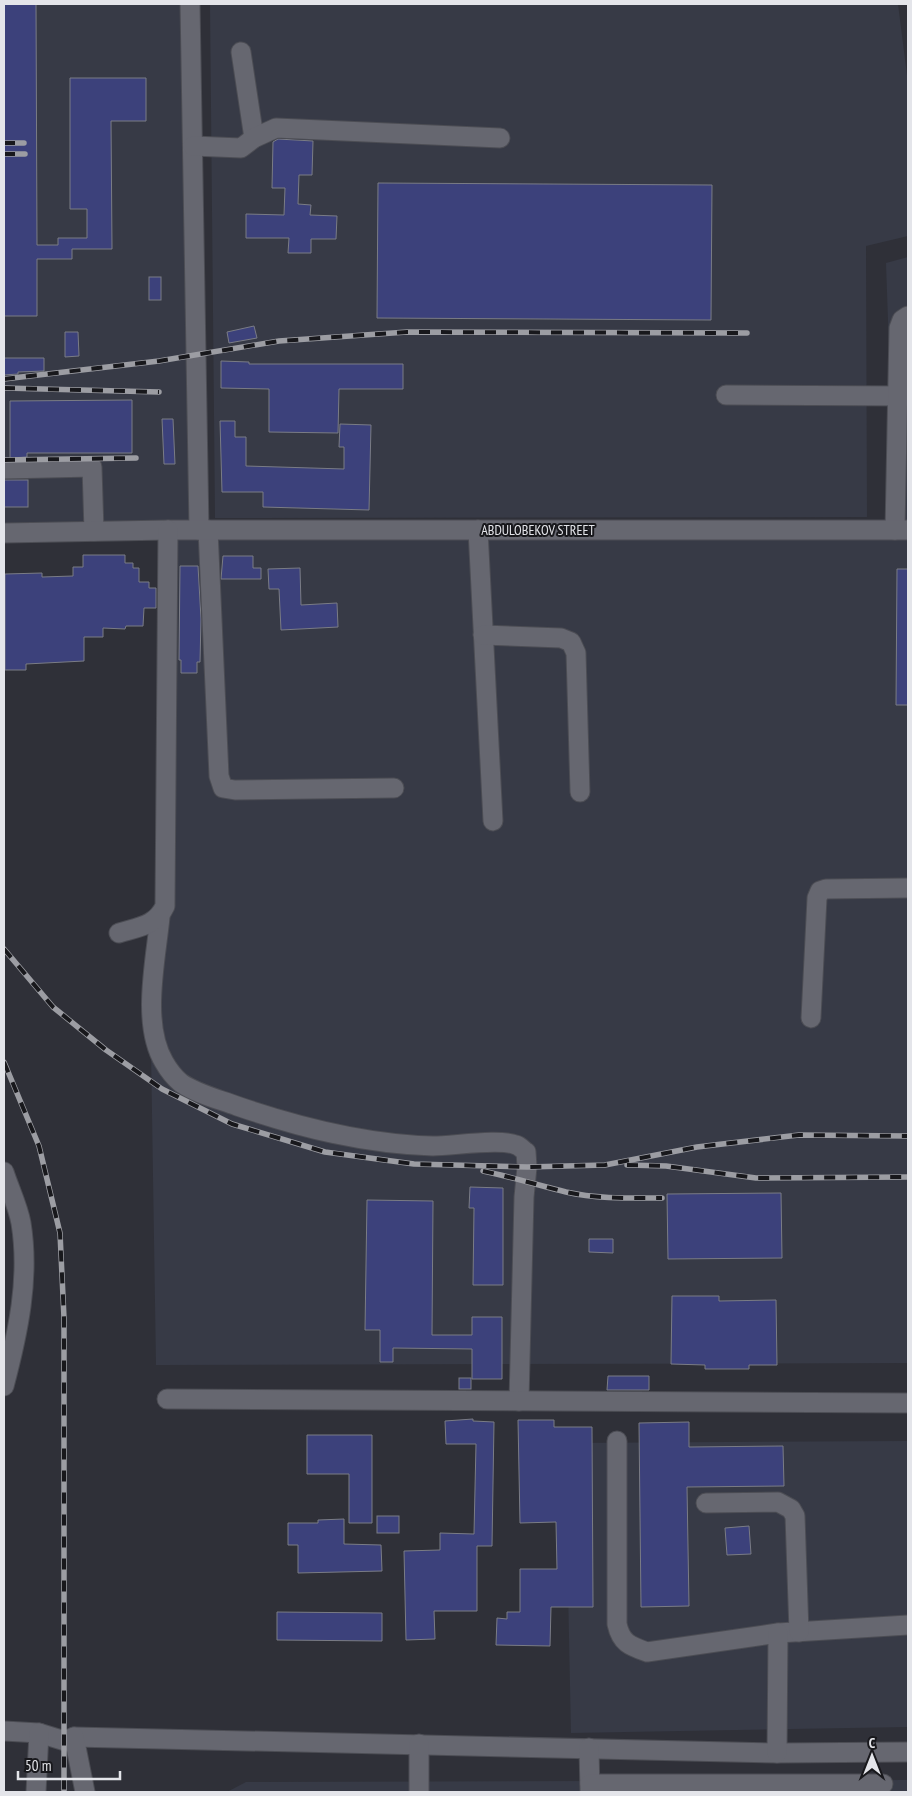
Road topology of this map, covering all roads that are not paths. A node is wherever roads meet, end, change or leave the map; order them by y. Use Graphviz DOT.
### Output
graph roads {
  1 [pos="190,4"];
  2 [pos="241,52"];
  3 [pos="254,138"];
  4 [pos="500,138"];
  5 [pos="193,146"];
  6 [pos="908,316"];
  7 [pos="726,395"];
  8 [pos="903,396"];
  9 [pos="4,469"];
  10 [pos="168,530"];
  11 [pos="204,530"];
  12 [pos="478,530"];
  13 [pos="901,530"];
  14 [pos="94,531"];
  15 [pos="4,533"];
  16 [pos="483,635"];
  17 [pos="394,788"];
  18 [pos="580,792"];
  19 [pos="493,821"];
  20 [pos="908,888"];
  21 [pos="160,916"];
  22 [pos="119,933"];
  23 [pos="811,1018"];
  24 [pos="4,1172"];
  25 [pos="4,1386"];
  26 [pos="167,1399"];
  27 [pos="519,1401"];
  28 [pos="908,1402"];
  29 [pos="617,1441"];
  30 [pos="706,1503"];
  31 [pos="908,1625"];
  32 [pos="798,1632"];
  33 [pos="778,1633"];
  34 [pos="4,1731"];
  35 [pos="39,1733"];
  36 [pos="74,1736"];
  37 [pos="420,1744"];
  38 [pos="589,1748"];
  39 [pos="882,1752"];
  40 [pos="908,1752"];
  41 [pos="777,1753"];
  42 [pos="590,1788"];
  43 [pos="884,1788"];
  44 [pos="36,1792"];
  45 [pos="85,1792"];
  46 [pos="420,1792"];
  1 -- 5 [label="street"];
  2 -- 3 [label="street"];
  3 -- 4 [label="street"];
  3 -- 5 [label="street"];
  5 -- 11 [label="street"];
  6 -- 8 [label="street"];
  7 -- 8 [label="street"];
  8 -- 13 [label="street"];
  9 -- 14 [label="street"];
  10 -- 11 [label="street, ABDULOBEKOV STREET"];
  10 -- 14 [label="street, ABDULOBEKOV STREET"];
  10 -- 21 [label="street"];
  11 -- 12 [label="street, ABDULOBEKOV STREET"];
  11 -- 17 [label="street"];
  12 -- 13 [label="street, ABDULOBEKOV STREET"];
  12 -- 16 [label="street"];
  14 -- 15 [label="street, ABDULOBEKOV STREET"];
  16 -- 18 [label="street"];
  16 -- 19 [label="street"];
  20 -- 23 [label="street"];
  21 -- 22 [label="street"];
  21 -- 27 [label="street"];
  24 -- 25 [label="street"];
  26 -- 27 [label="street"];
  27 -- 28 [label="street"];
  29 -- 33 [label="street"];
  30 -- 32 [label="street"];
  31 -- 32 [label="street"];
  32 -- 33 [label="street"];
  33 -- 41 [label="street"];
  34 -- 35 [label="street"];
  35 -- 36 [label="street"];
  35 -- 44 [label="street"];
  36 -- 37 [label="street"];
  36 -- 45 [label="street"];
  37 -- 38 [label="street"];
  37 -- 46 [label="street"];
  38 -- 41 [label="street"];
  38 -- 42 [label="street"];
  39 -- 40 [label="street"];
  39 -- 41 [label="street"];
  39 -- 43 [label="street"];
  42 -- 43 [label="street"];
}
